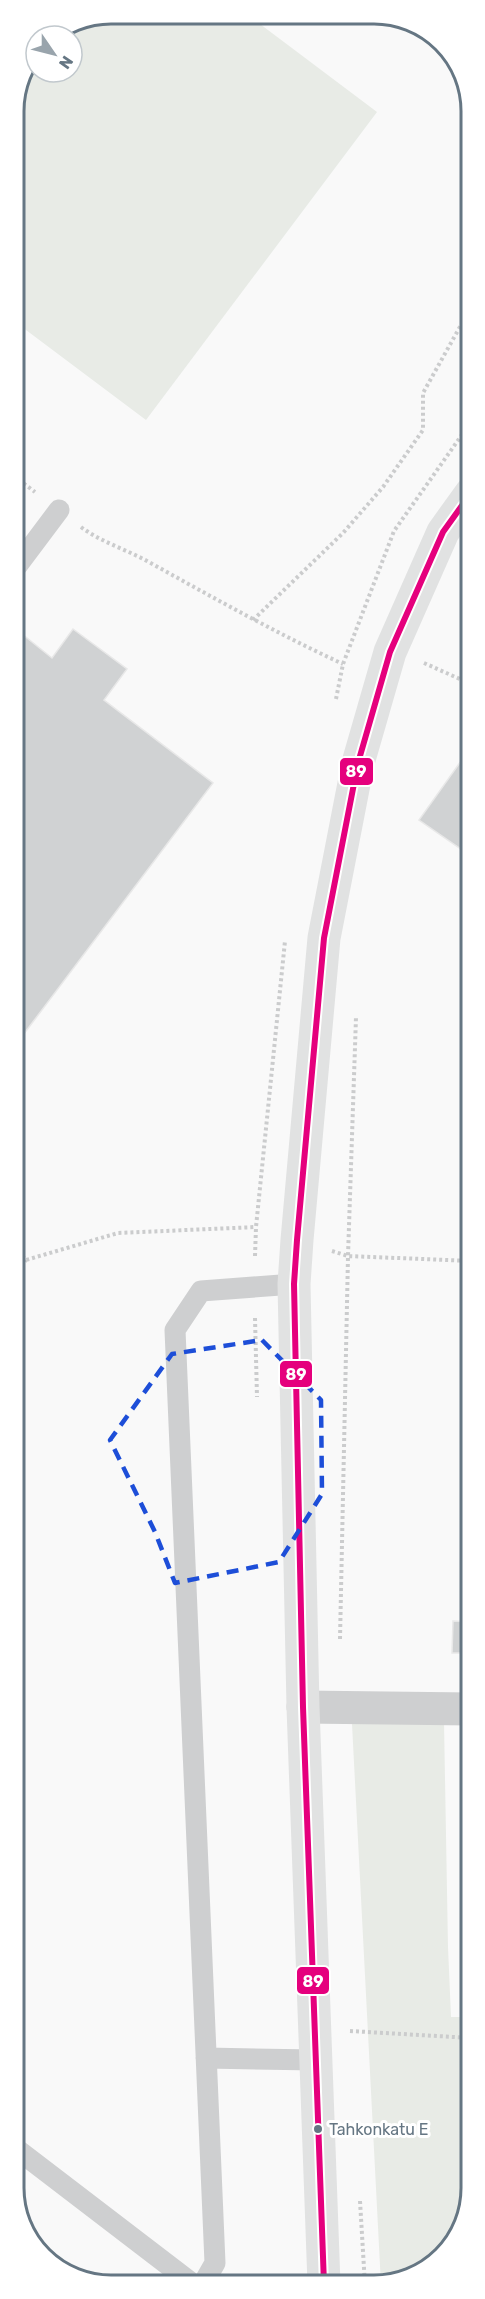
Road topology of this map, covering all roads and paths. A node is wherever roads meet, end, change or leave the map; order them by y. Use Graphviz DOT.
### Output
graph roads {
  1 [pos="461,325"];
  2 [pos="24,484"];
  3 [pos="461,507"];
  4 [pos="59,510"];
  5 [pos="24,557"];
  6 [pos="253,620"];
  7 [pos="420,661"];
  8 [pos="344,664"];
  9 [pos="461,679"];
  10 [pos="356,1006"];
  11 [pos="297,1240"];
  12 [pos="348,1256"];
  13 [pos="26,1260"];
  14 [pos="461,1261"];
  15 [pos="24,1263"];
  16 [pos="294,1284"];
  17 [pos="340,1648"];
  18 [pos="303,1707"];
  19 [pos="461,1709"];
  20 [pos="461,2037"];
  21 [pos="351,2042"];
  22 [pos="206,2058"];
  23 [pos="315,2061"];
  24 [pos="24,2155"];
  25 [pos="360,2195"];
  26 [pos="181,2275"];
  27 [pos="208,2275"];
  28 [pos="324,2275"];
  29 [pos="364,2275"];
  1 -- 6 [label="path"];
  2 -- 4 [label="path"];
  3 -- 11 [label="street"];
  4 -- 5 [label="lane"];
  4 -- 6 [label="path"];
  6 -- 8 [label="path"];
  7 -- 9 [label="path"];
  10 -- 12 [label="path"];
  11 -- 12 [label="path"];
  11 -- 13 [label="path"];
  11 -- 16 [label="street"];
  12 -- 14 [label="path"];
  12 -- 17 [label="path"];
  13 -- 15 [label="path"];
  16 -- 18 [label="street"];
  16 -- 22 [label="lane"];
  18 -- 19 [label="street"];
  18 -- 23 [label="street"];
  20 -- 21 [label="path"];
  22 -- 23 [label="lane"];
  22 -- 27 [label="lane"];
  23 -- 28 [label="street"];
  24 -- 26 [label="lane"];
  25 -- 29 [label="path"];
}
